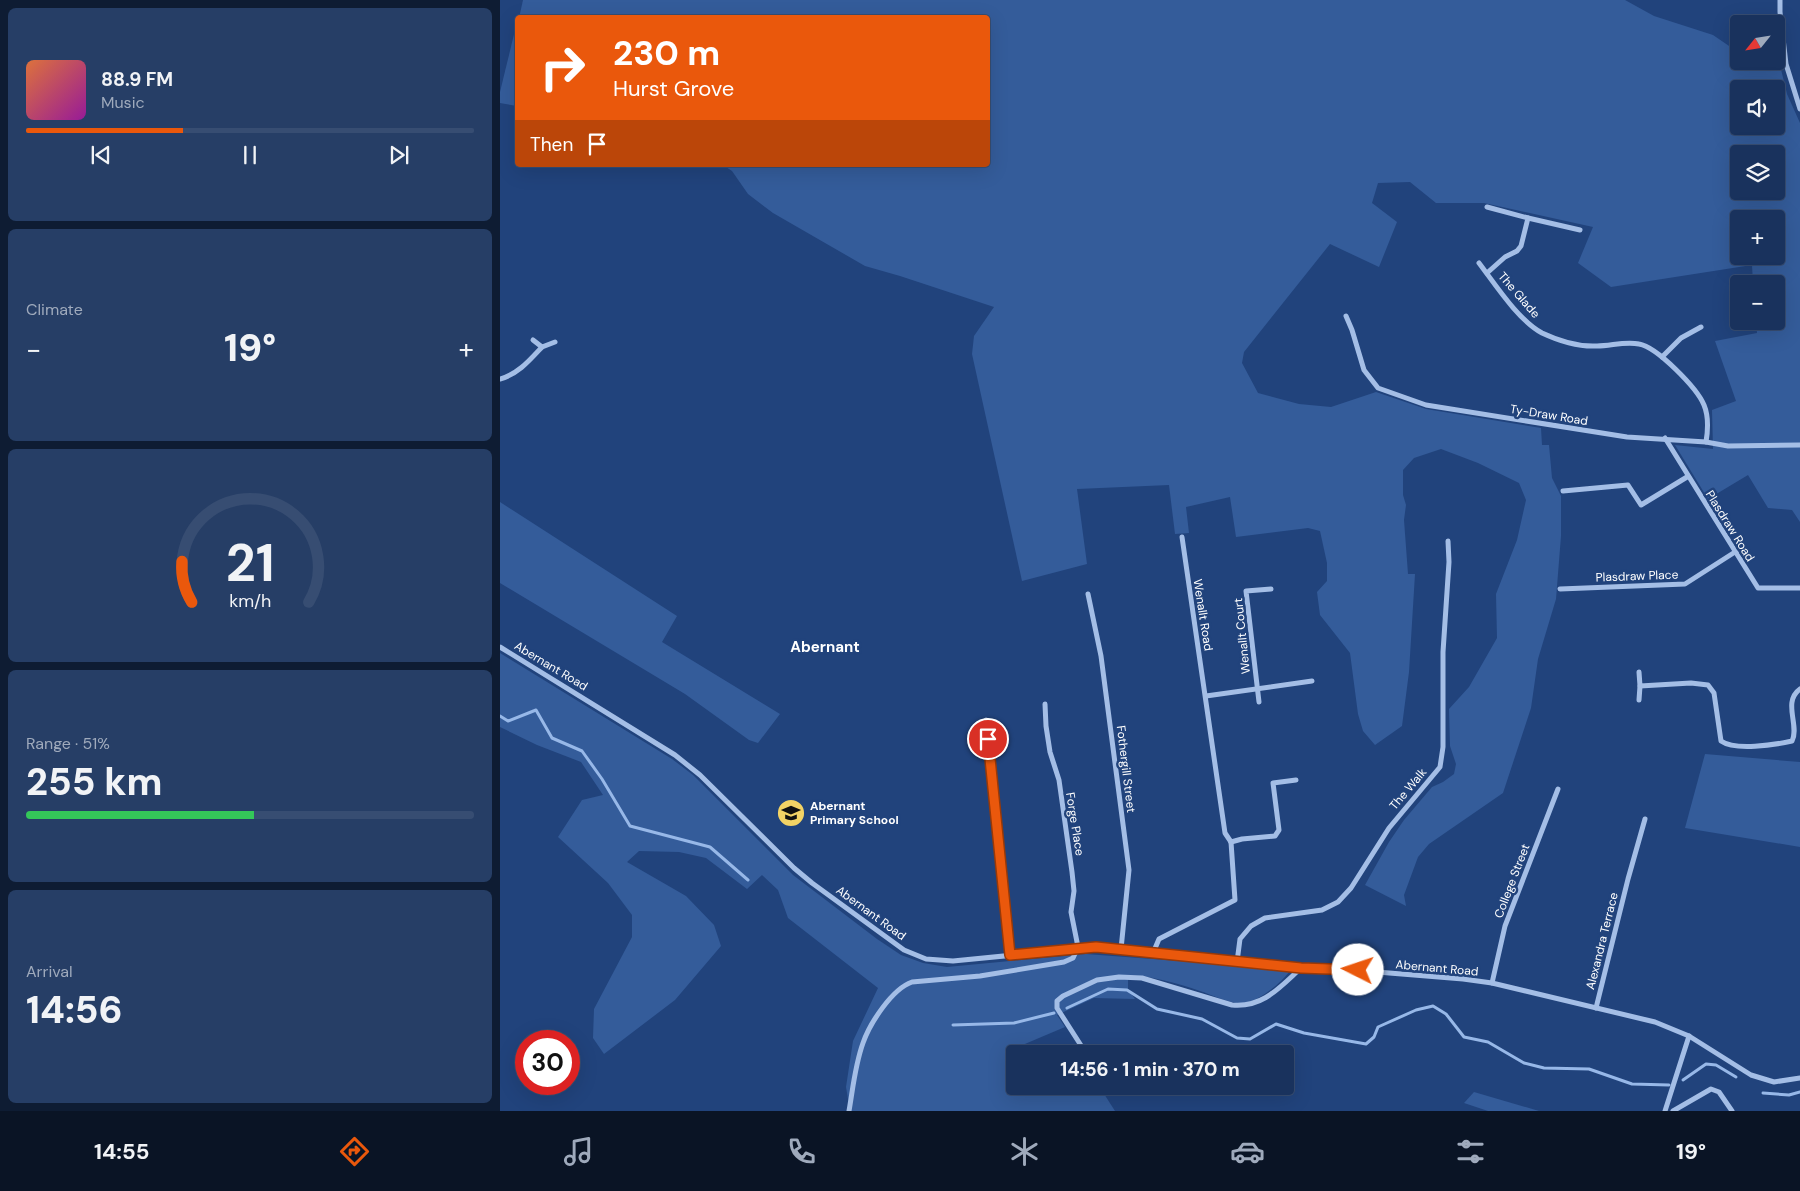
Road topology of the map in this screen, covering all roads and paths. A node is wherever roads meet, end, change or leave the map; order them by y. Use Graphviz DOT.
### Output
graph roads {
  1 [pos="1780,0"];
  2 [pos="1800,109"];
  3 [pos="1487,207"];
  4 [pos="1528,218"];
  5 [pos="1580,230"];
  6 [pos="1479,263"];
  7 [pos="1487,273"];
  8 [pos="1346,316"];
  9 [pos="1701,327"];
  10 [pos="533,340"];
  11 [pos="555,342"];
  12 [pos="542,348"];
  13 [pos="1662,357"];
  14 [pos="500,379"];
  15 [pos="1665,438"];
  16 [pos="1706,442"];
  17 [pos="1800,445"];
  18 [pos="1687,477"];
  19 [pos="1563,491"];
  20 [pos="1182,537"];
  21 [pos="1448,540"];
  22 [pos="1735,552"];
  23 [pos="1800,588"];
  24 [pos="1271,589"];
  25 [pos="1560,589"];
  26 [pos="1088,594"];
  27 [pos="500,647"];
  28 [pos="1638,672"];
  29 [pos="1312,681"];
  30 [pos="1640,686"];
  31 [pos="1257,688"];
  32 [pos="1800,689"];
  33 [pos="1206,696"];
  34 [pos="1640,700"];
  35 [pos="1259,702"];
  36 [pos="1045,704"];
  37 [pos="986,720"];
  38 [pos="1296,780"];
  39 [pos="1558,789"];
  40 [pos="1645,818"];
  41 [pos="1231,842"];
  42 [pos="1078,948"];
  43 [pos="1121,949"];
  44 [pos="1153,953"];
  45 [pos="1010,955"];
  46 [pos="1237,962"];
  47 [pos="1301,968"];
  48 [pos="1492,984"];
  49 [pos="1596,1008"];
  50 [pos="1689,1036"];
  51 [pos="1081,1045"];
  52 [pos="1800,1078"];
  53 [pos="849,1111"];
  54 [pos="1665,1111"];
  55 [pos="1673,1111"];
  56 [pos="1732,1111"];
  1 -- 2 [label="street"];
  3 -- 4 [label="street"];
  4 -- 5 [label="street"];
  4 -- 7 [label="street"];
  6 -- 7 [label="street, The Glade"];
  7 -- 13 [label="street, The Glade"];
  8 -- 15 [label="street, Ty-Draw Road"];
  9 -- 13 [label="street"];
  10 -- 12 [label="street"];
  11 -- 12 [label="street"];
  12 -- 14 [label="street"];
  13 -- 16 [label="street, The Glade"];
  15 -- 16 [label="street, Ty-Draw Road"];
  15 -- 18 [label="street, Plasdraw Road"];
  16 -- 17 [label="street, Ty-Draw Road"];
  18 -- 19 [label="street"];
  18 -- 22 [label="street, Plasdraw Road"];
  20 -- 33 [label="street, Wenallt Road"];
  21 -- 46 [label="street, The Walk"];
  22 -- 23 [label="street, Plasdraw Road"];
  22 -- 25 [label="street, Plasdraw Place"];
  24 -- 31 [label="street, Wenallt Court"];
  26 -- 43 [label="street, Fothergill Street"];
  27 -- 45 [label="street, Abernant Road"];
  28 -- 30 [label="street"];
  29 -- 31 [label="street"];
  30 -- 32 [label="street"];
  30 -- 34 [label="street"];
  31 -- 33 [label="street"];
  31 -- 35 [label="street, Wenallt Court"];
  33 -- 41 [label="street, Wenallt Road"];
  36 -- 42 [label="street, Forge Place"];
  37 -- 45 [label="street"];
  38 -- 41 [label="street"];
  39 -- 48 [label="street, College Street"];
  40 -- 49 [label="street, Alexandra Terrace"];
  41 -- 44 [label="street, Wenallt Road"];
  42 -- 43 [label="street, Abernant Road"];
  42 -- 45 [label="street, Abernant Road"];
  42 -- 53 [label="street"];
  43 -- 44 [label="street, Abernant Road"];
  44 -- 46 [label="street, Abernant Road"];
  46 -- 47 [label="street, Abernant Road"];
  47 -- 48 [label="street, Abernant Road"];
  47 -- 51 [label="street"];
  48 -- 49 [label="street, Abernant Road"];
  49 -- 50 [label="street, Abernant Road"];
  50 -- 52 [label="street, Abernant Road"];
  50 -- 54 [label="street"];
  55 -- 56 [label="street"];
}
